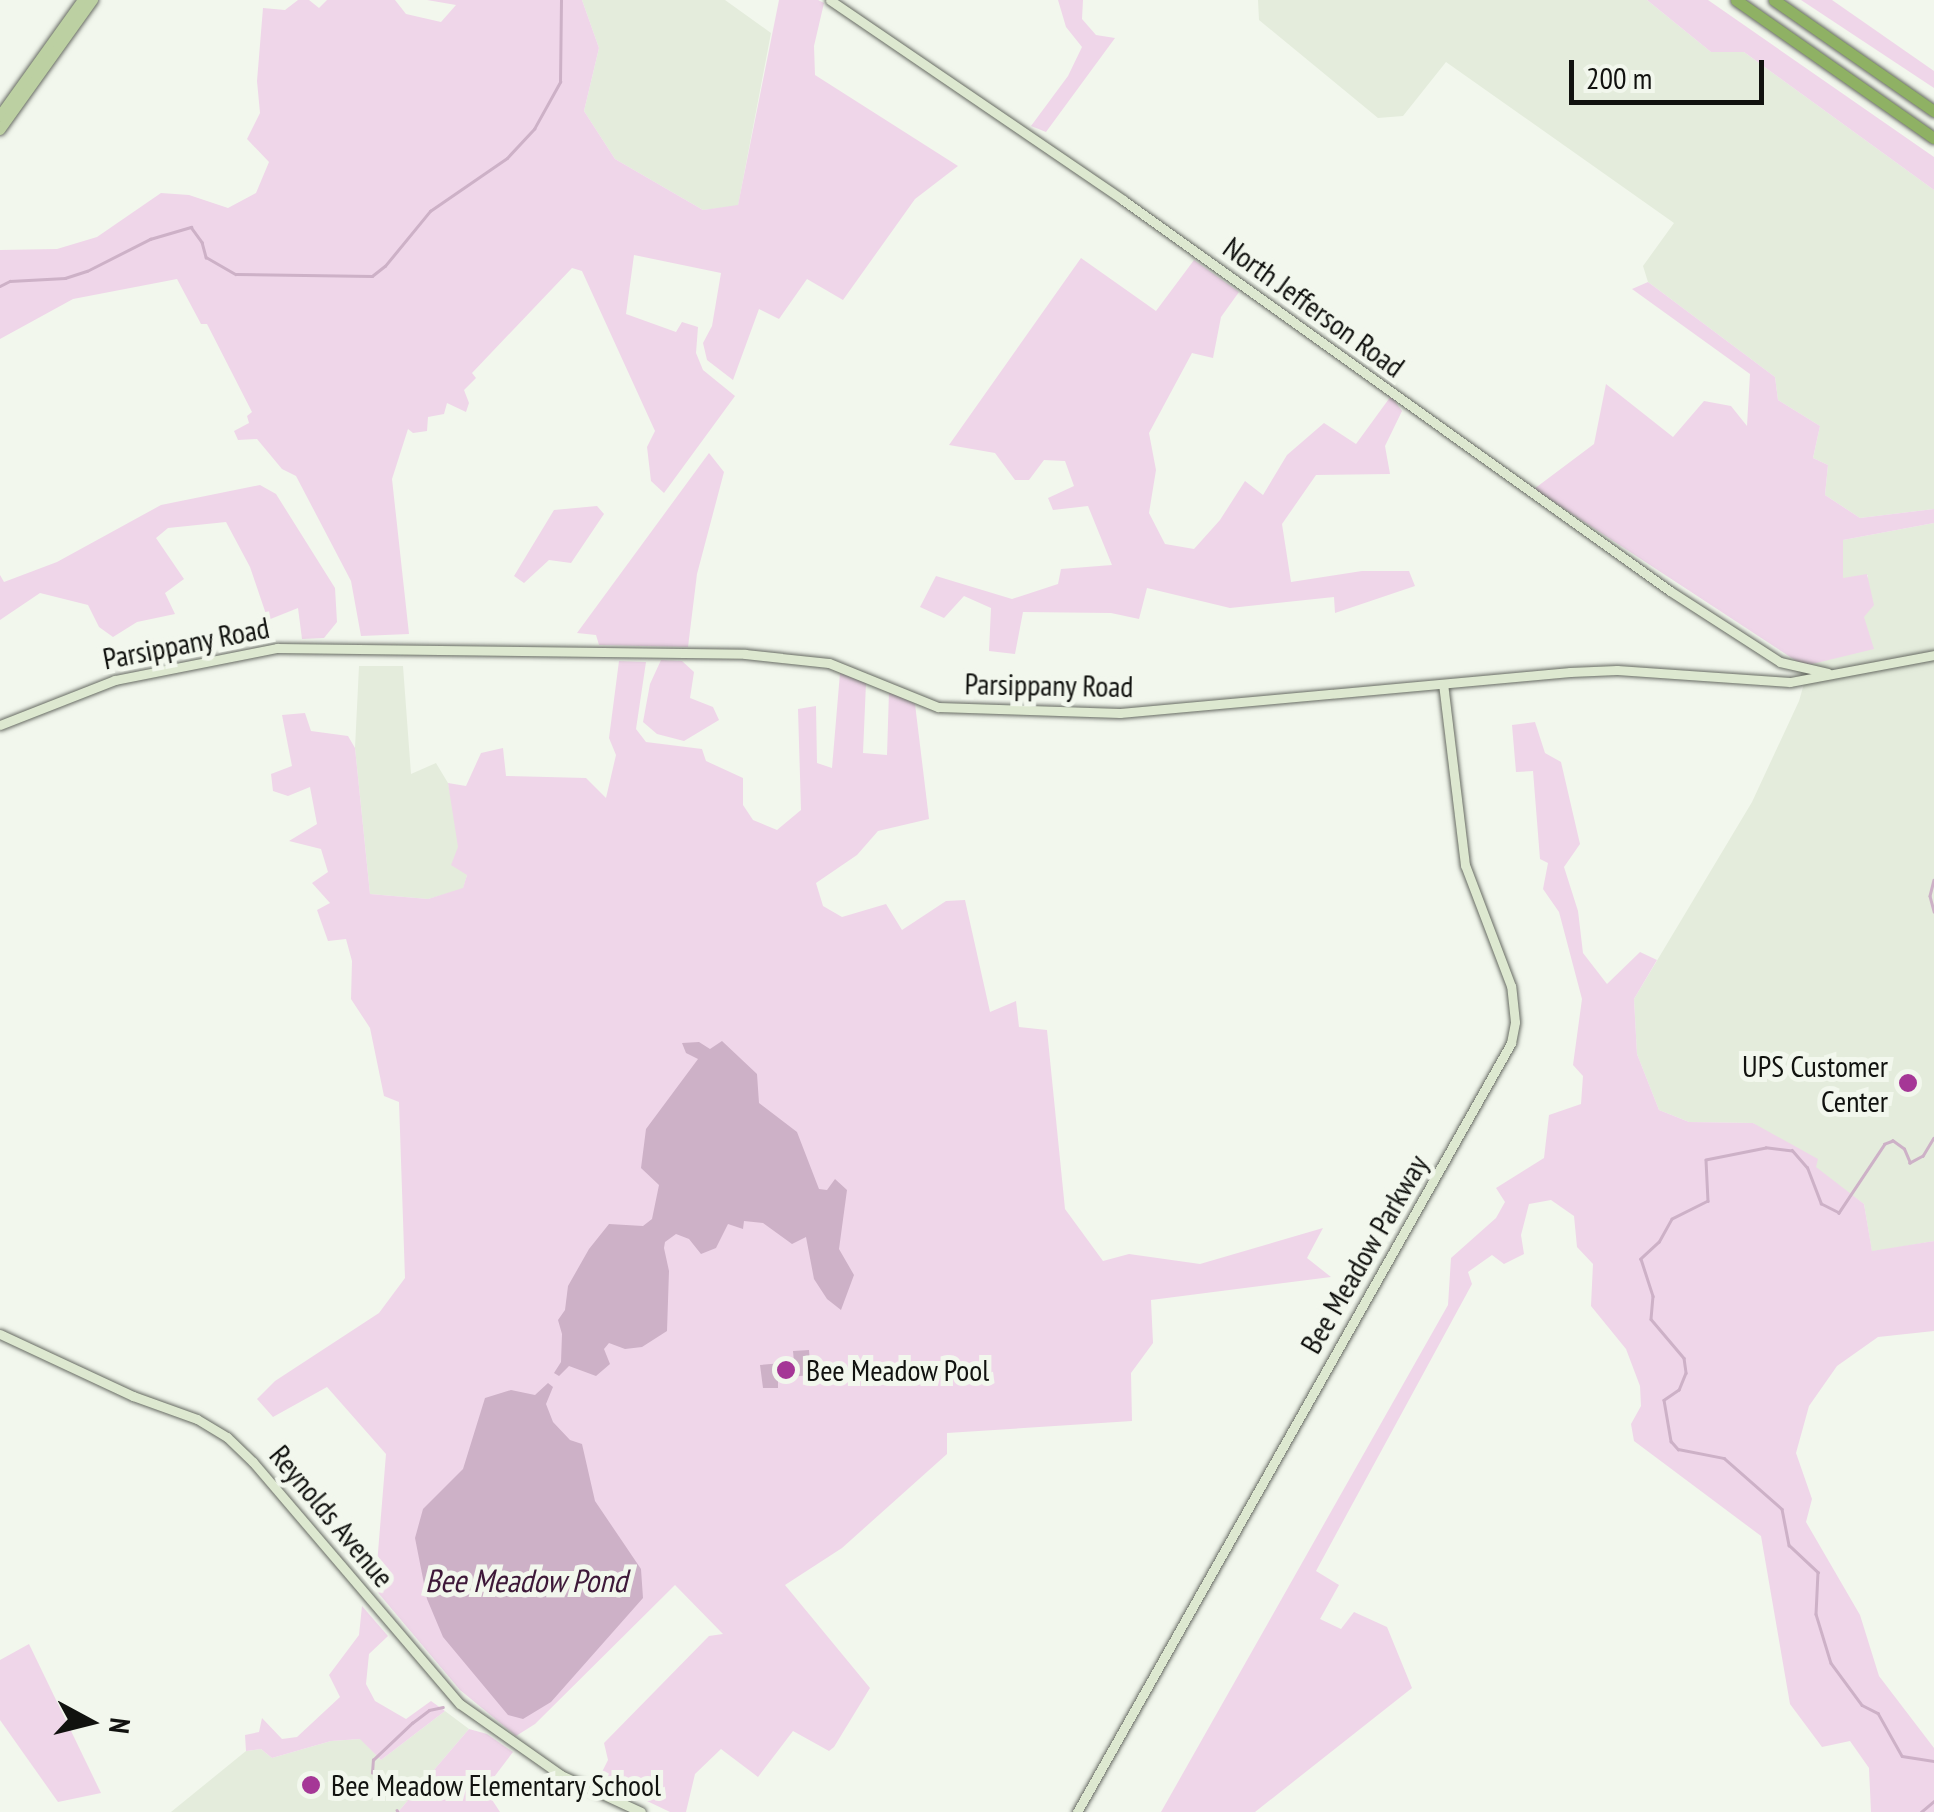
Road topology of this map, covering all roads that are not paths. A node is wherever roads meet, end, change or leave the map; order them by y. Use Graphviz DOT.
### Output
graph roads {
  1 [pos="93,0"];
  2 [pos="830,0"];
  3 [pos="1736,0"];
  4 [pos="1774,0"];
  5 [pos="80,2"];
  6 [pos="1934,111"];
  7 [pos="0,116"];
  8 [pos="0,130"];
  9 [pos="1934,138"];
  10 [pos="1768,654"];
  11 [pos="1934,655"];
  12 [pos="1780,662"];
  13 [pos="1842,674"];
  14 [pos="1780,682"];
  15 [pos="1443,684"];
  16 [pos="0,725"];
  17 [pos="0,1334"];
  18 [pos="642,1812"];
  19 [pos="1077,1812"];
  1 -- 8 [label="main road"];
  2 -- 10 [label="street, North Jefferson Road"];
  3 -- 9 [label="highway"];
  4 -- 6 [label="highway"];
  5 -- 7 [label="main road"];
  10 -- 12 [label="street, North Jefferson Road"];
  10 -- 14 [label="street"];
  11 -- 13 [label="street, Parsippany Road"];
  12 -- 13 [label="street"];
  12 -- 14 [label="street"];
  13 -- 14 [label="street, Parsippany Road"];
  14 -- 15 [label="street, Parsippany Road"];
  15 -- 16 [label="street, Parsippany Road"];
  15 -- 19 [label="street, Bee Meadow Parkway"];
  17 -- 18 [label="street, Reynolds Avenue"];
}
